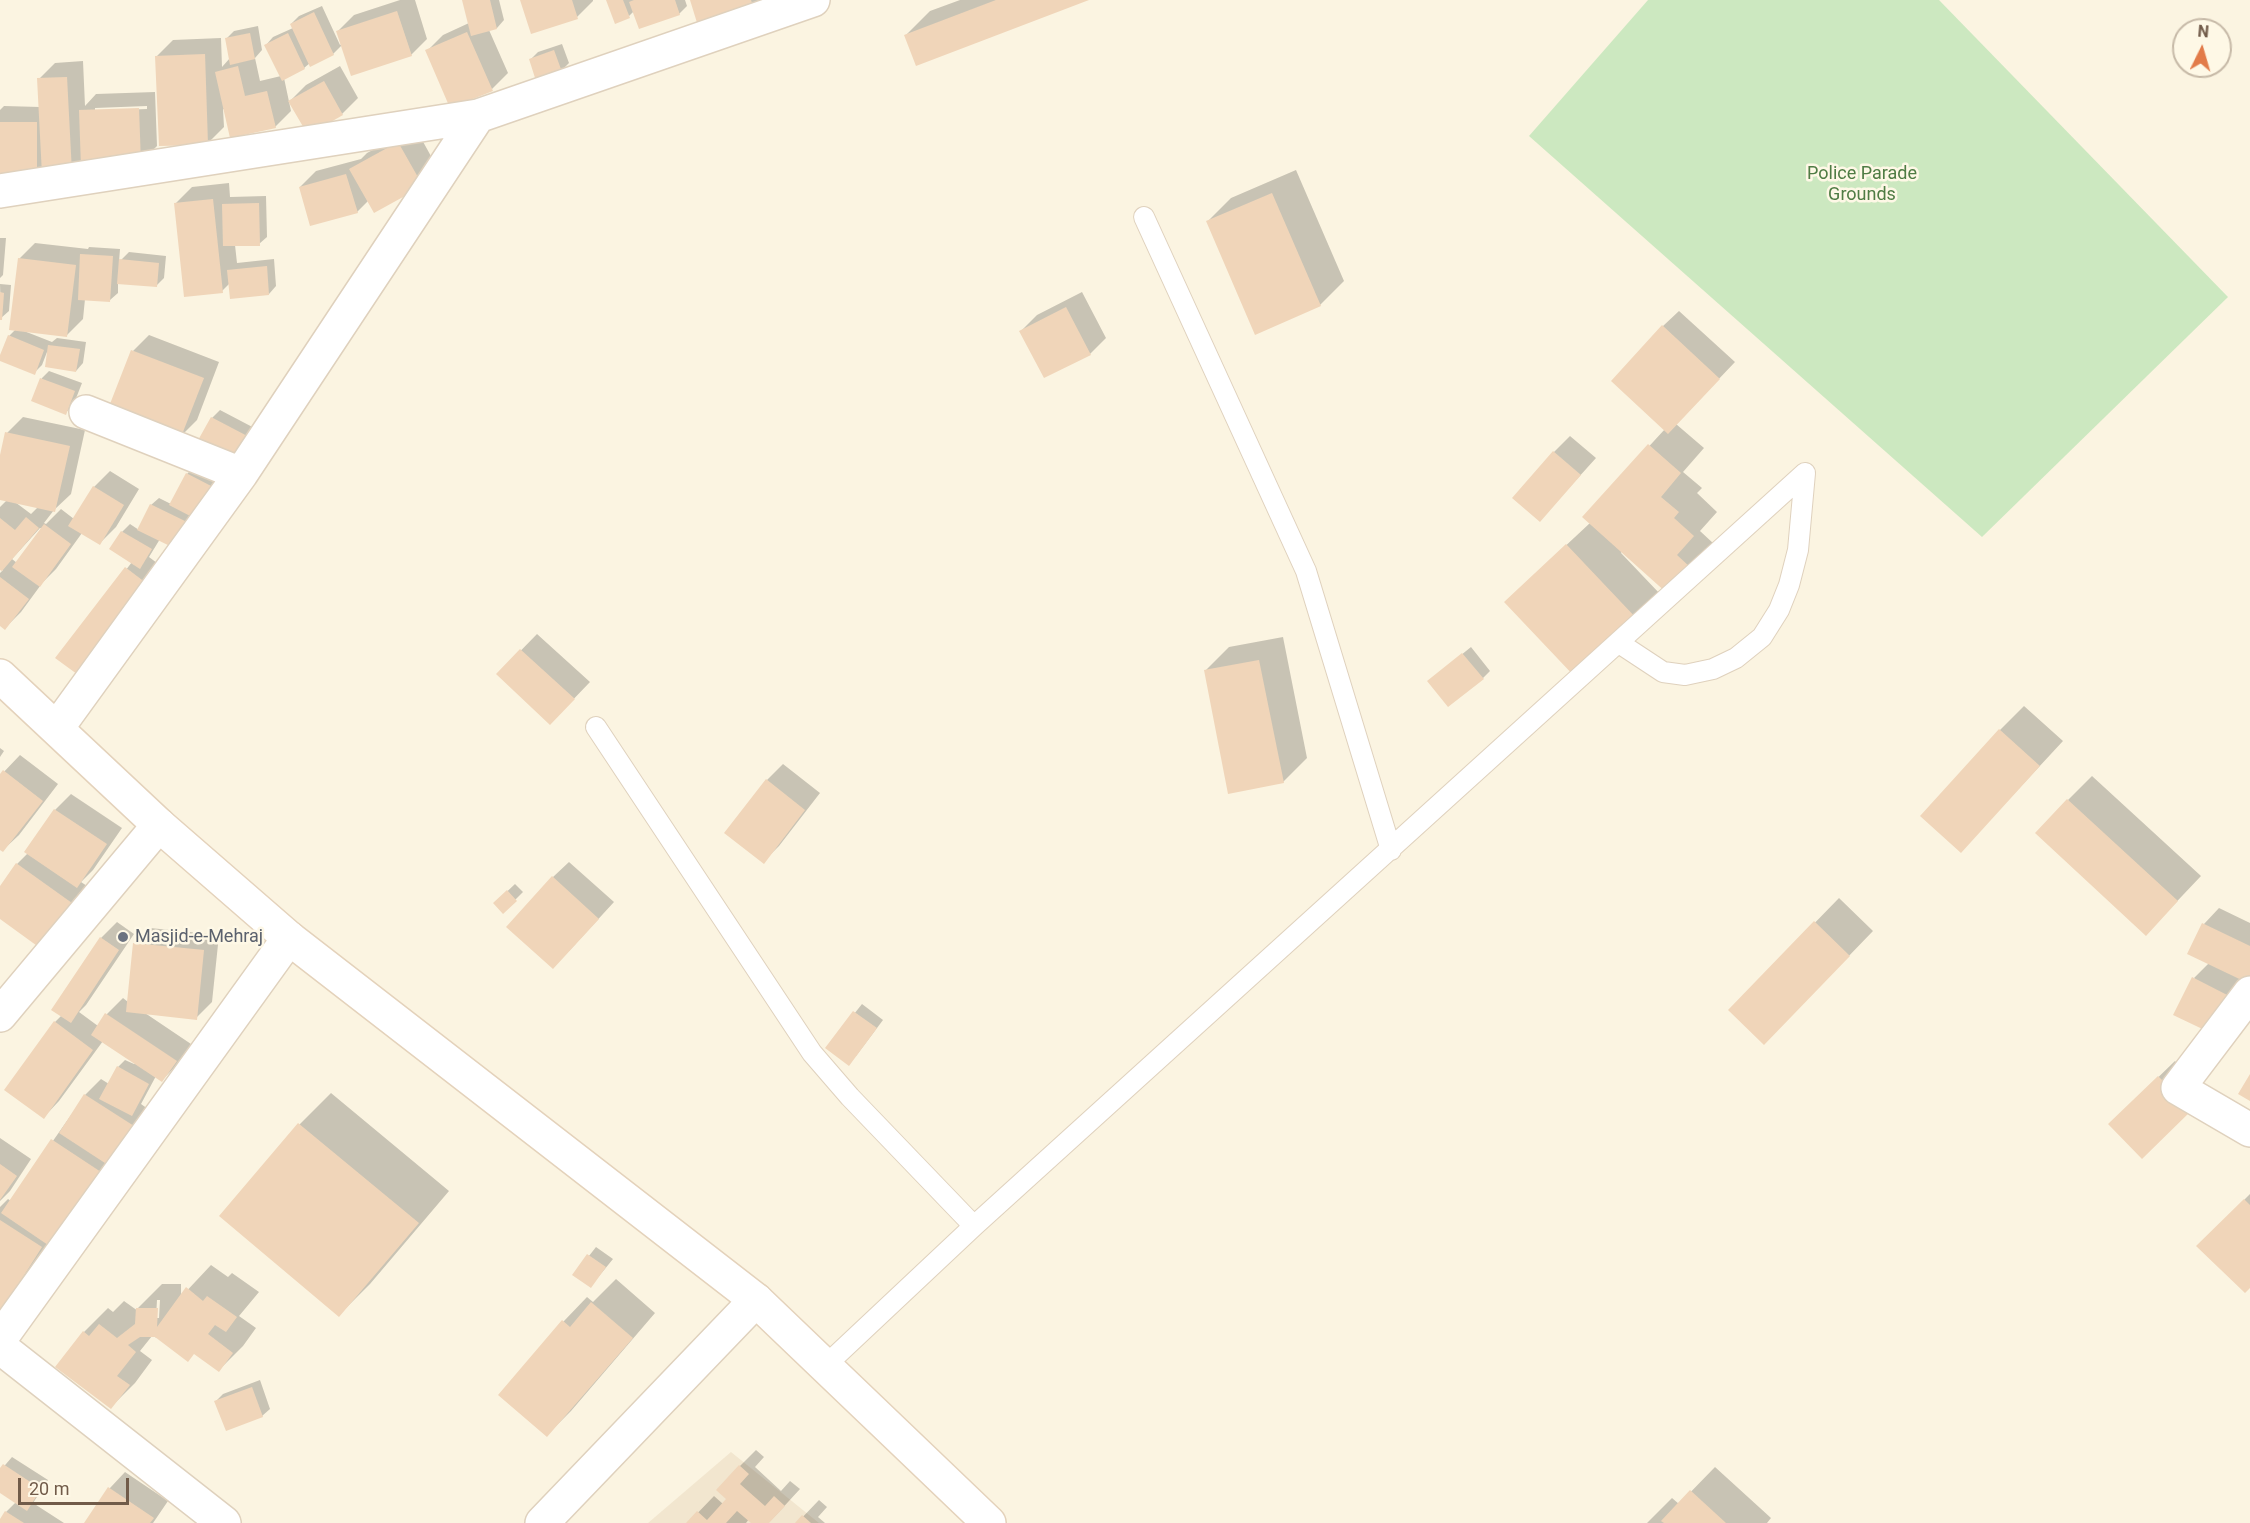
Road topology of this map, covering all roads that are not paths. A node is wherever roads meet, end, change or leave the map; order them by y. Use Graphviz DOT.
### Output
graph roads {
  1 [pos="813,0"];
  2 [pos="478,116"];
  3 [pos="0,191"];
  4 [pos="1144,217"];
  5 [pos="86,412"];
  6 [pos="241,474"];
  7 [pos="1619,643"];
  8 [pos="0,676"];
  9 [pos="57,728"];
  10 [pos="596,728"];
  11 [pos="159,825"];
  12 [pos="1391,850"];
  13 [pos="289,938"];
  14 [pos="2250,993"];
  15 [pos="0,1015"];
  16 [pos="2250,1130"];
  17 [pos="974,1226"];
  18 [pos="756,1300"];
  19 [pos="0,1339"];
  20 [pos="0,1347"];
  21 [pos="825,1366"];
  22 [pos="224,1523"];
  23 [pos="542,1523"];
  24 [pos="989,1523"];
  1 -- 2 [label="street"];
  2 -- 3 [label="street"];
  2 -- 6 [label="street"];
  4 -- 12 [label="lane"];
  5 -- 6 [label="street"];
  6 -- 9 [label="street"];
  7 -- 7 [label="lane"];
  7 -- 12 [label="lane"];
  8 -- 9 [label="street"];
  9 -- 11 [label="street"];
  10 -- 17 [label="lane"];
  11 -- 13 [label="street"];
  11 -- 15 [label="street"];
  12 -- 17 [label="lane"];
  13 -- 18 [label="street"];
  13 -- 19 [label="street"];
  14 -- 16 [label="street"];
  17 -- 21 [label="lane"];
  18 -- 21 [label="street"];
  18 -- 23 [label="street"];
  20 -- 22 [label="street"];
  21 -- 24 [label="street"];
}
